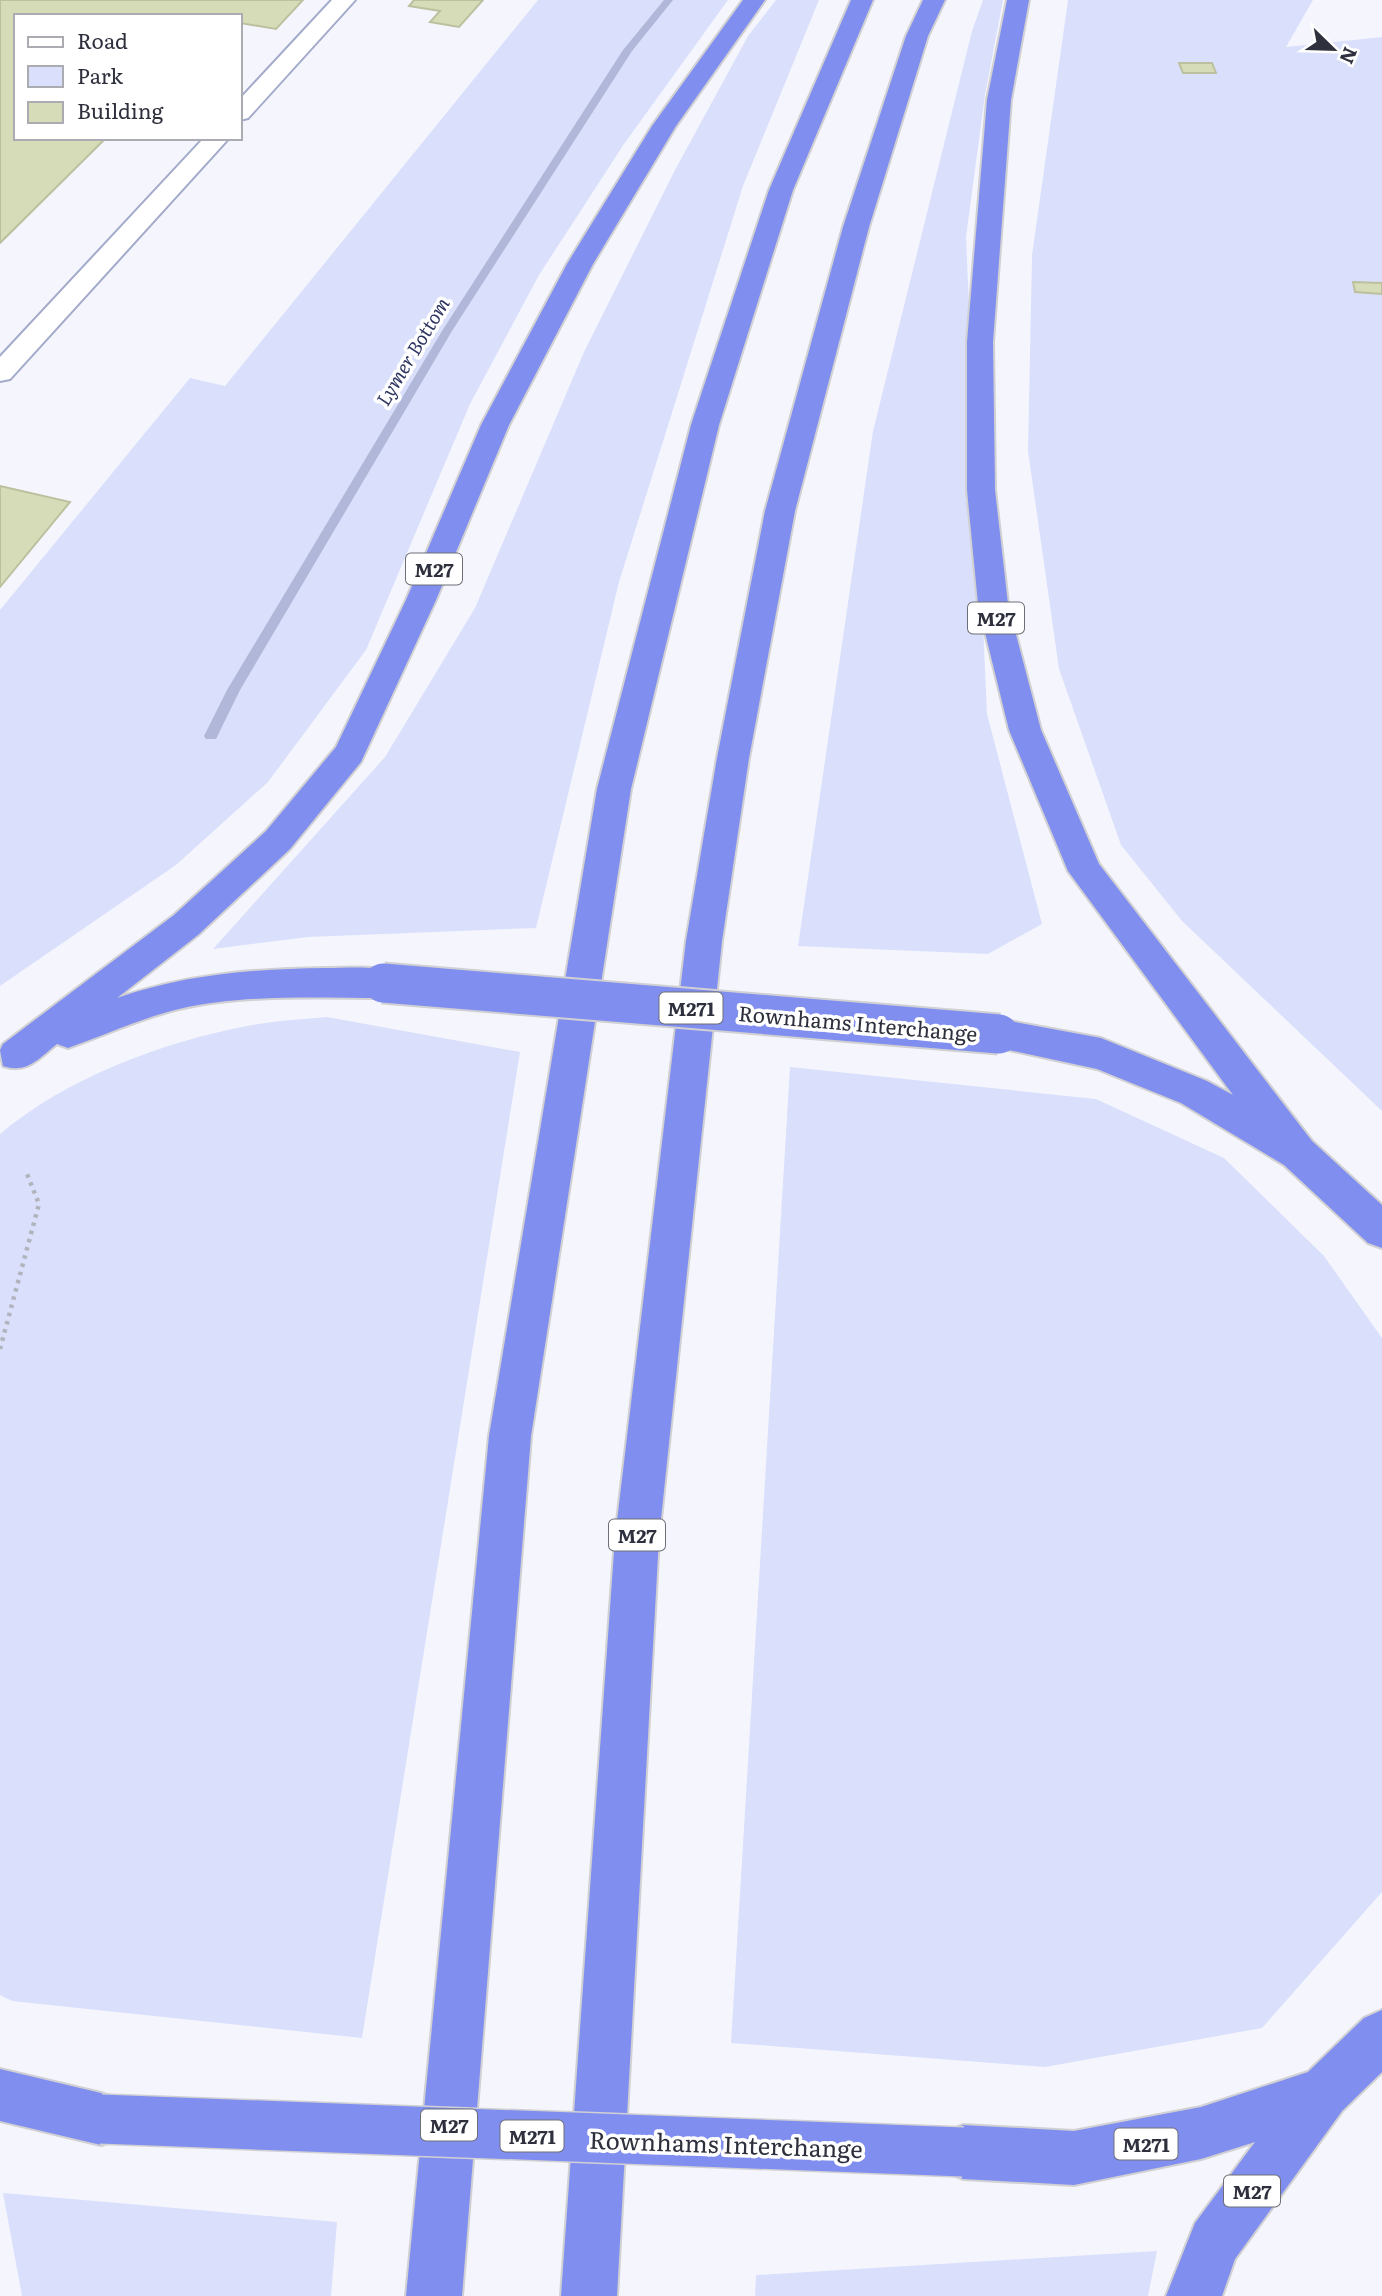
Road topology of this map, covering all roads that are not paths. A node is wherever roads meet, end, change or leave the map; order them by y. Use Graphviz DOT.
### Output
graph roads {
  1 [pos="344,0"];
  2 [pos="754,0"];
  3 [pos="862,0"];
  4 [pos="934,0"];
  5 [pos="1018,0"];
  6 [pos="242,111"];
  7 [pos="215,140"];
  8 [pos="0,373"];
  9 [pos="8,1060"];
  10 [pos="1298,1153"];
  11 [pos="1382,1230"];
  12 [pos="1382,2036"];
  13 [pos="1324,2093"];
  14 [pos="0,2095"];
  15 [pos="434,2296"];
  16 [pos="589,2296"];
  17 [pos="1194,2296"];
  1 -- 6 [label="lane"];
  2 -- 9 [label="highway, M27"];
  3 -- 15 [label="highway, M27"];
  4 -- 16 [label="highway, M27"];
  5 -- 10 [label="highway, M27"];
  7 -- 8 [label="lane"];
  9 -- 10 [label="highway, Rownhams Interchange / M271, bridge"];
  10 -- 11 [label="highway, Rownhams Interchange / M271"];
  12 -- 13 [label="highway, Rownhams Interchange / M271"];
  13 -- 14 [label="highway, Rownhams Interchange / M271, bridge"];
  13 -- 17 [label="highway, M27"];
}
